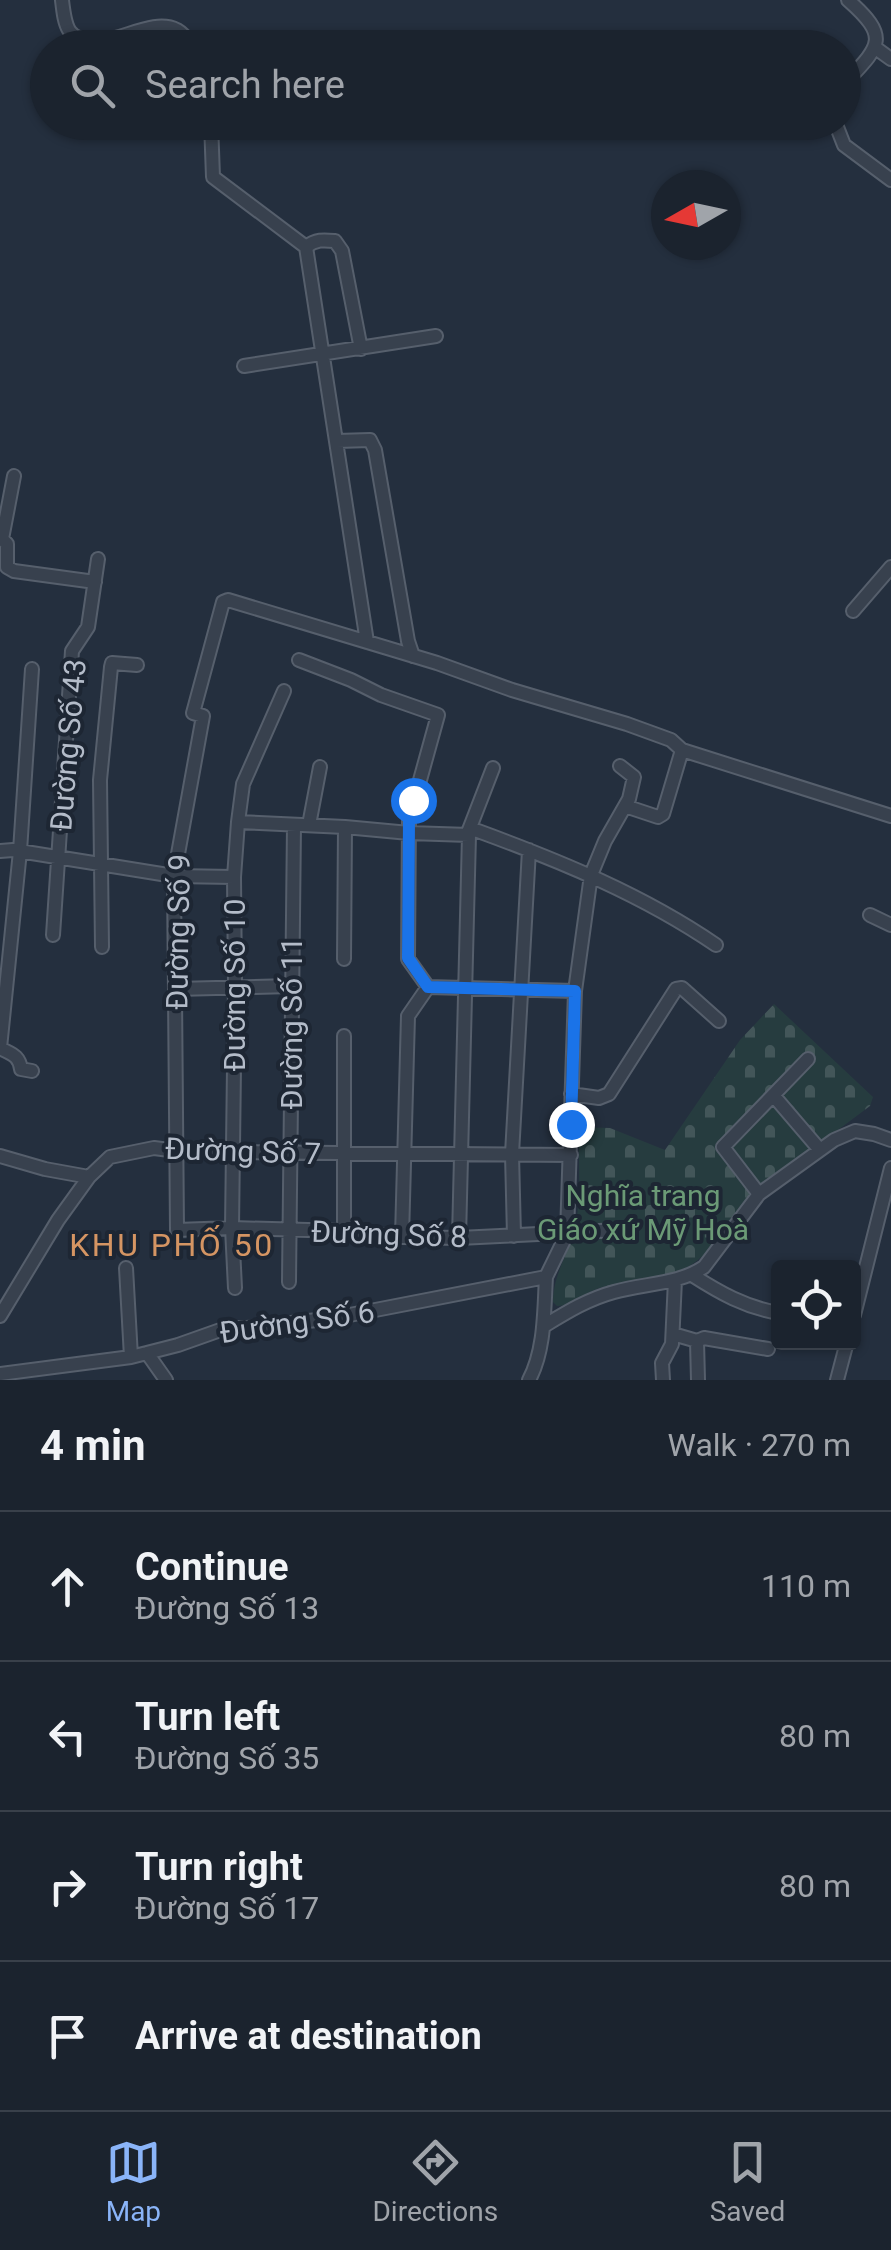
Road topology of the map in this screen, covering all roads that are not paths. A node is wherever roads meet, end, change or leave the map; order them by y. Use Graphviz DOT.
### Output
graph roads {
  1 [pos="62,0"];
  2 [pos="848,0"];
  3 [pos="891,20"];
  4 [pos="876,28"];
  5 [pos="69,30"];
  6 [pos="147,30"];
  7 [pos="177,30"];
  8 [pos="877,49"];
  9 [pos="891,59"];
  10 [pos="861,66"];
  11 [pos="211,140"];
  12 [pos="842,140"];
  13 [pos="891,180"];
  14 [pos="306,247"];
  15 [pos="436,336"];
  16 [pos="361,350"];
  17 [pos="322,355"];
  18 [pos="244,366"];
  19 [pos="337,441"];
  20 [pos="14,476"];
  21 [pos="1,539"];
  22 [pos="98,559"];
  23 [pos="891,568"];
  24 [pos="95,582"];
  25 [pos="853,611"];
  26 [pos="368,642"];
  27 [pos="413,656"];
  28 [pos="299,660"];
  29 [pos="137,665"];
  30 [pos="32,669"];
  31 [pos="284,691"];
  32 [pos="682,750"];
  33 [pos="620,766"];
  34 [pos="320,767"];
  35 [pos="493,768"];
  36 [pos="625,806"];
  37 [pos="891,816"];
  38 [pos="238,822"];
  39 [pos="294,825"];
  40 [pos="309,825"];
  41 [pos="346,826"];
  42 [pos="469,832"];
  43 [pos="409,834"];
  44 [pos="529,850"];
  45 [pos="0,851"];
  46 [pos="20,852"];
  47 [pos="59,858"];
  48 [pos="101,864"];
  49 [pos="591,875"];
  50 [pos="174,876"];
  51 [pos="234,877"];
  52 [pos="870,915"];
  53 [pos="891,925"];
  54 [pos="53,935"];
  55 [pos="716,944"];
  56 [pos="102,947"];
  57 [pos="344,959"];
  58 [pos="235,986"];
  59 [pos="291,986"];
  60 [pos="428,987"];
  61 [pos="466,988"];
  62 [pos="176,989"];
  63 [pos="520,989"];
  64 [pos="575,991"];
  65 [pos="3,1006"];
  66 [pos="720,1021"];
  67 [pos="344,1036"];
  68 [pos="0,1048"];
  69 [pos="808,1058"];
  70 [pos="32,1070"];
  71 [pos="571,1094"];
  72 [pos="772,1095"];
  73 [pos="891,1140"];
  74 [pos="820,1150"];
  75 [pos="177,1151"];
  76 [pos="234,1152"];
  77 [pos="290,1152"];
  78 [pos="405,1152"];
  79 [pos="346,1154"];
  80 [pos="460,1154"];
  81 [pos="512,1154"];
  82 [pos="571,1155"];
  83 [pos="0,1156"];
  84 [pos="891,1168"];
  85 [pos="90,1176"];
  86 [pos="888,1193"];
  87 [pos="759,1194"];
  88 [pos="232,1228"];
  89 [pos="619,1230"];
  90 [pos="290,1231"];
  91 [pos="344,1232"];
  92 [pos="568,1234"];
  93 [pos="514,1236"];
  94 [pos="402,1237"];
  95 [pos="459,1238"];
  96 [pos="126,1268"];
  97 [pos="692,1275"];
  98 [pos="546,1278"];
  99 [pos="675,1280"];
  100 [pos="289,1282"];
  101 [pos="235,1288"];
  102 [pos="861,1290"];
  103 [pos="771,1311"];
  104 [pos="0,1316"];
  105 [pos="544,1326"];
  106 [pos="673,1334"];
  107 [pos="697,1340"];
  108 [pos="768,1349"];
  109 [pos="844,1350"];
  110 [pos="147,1354"];
  111 [pos="131,1357"];
  112 [pos="0,1374"];
  113 [pos="166,1380"];
  114 [pos="530,1380"];
  115 [pos="662,1380"];
  116 [pos="698,1380"];
  117 [pos="837,1380"];
  1 -- 5 [label="street"];
  2 -- 4 [label="street"];
  3 -- 4 [label="street"];
  4 -- 8 [label="street"];
  6 -- 7 [label="street"];
  8 -- 9 [label="street"];
  8 -- 10 [label="street"];
  11 -- 14 [label="street"];
  12 -- 13 [label="street"];
  14 -- 16 [label="street"];
  14 -- 17 [label="street"];
  15 -- 16 [label="street"];
  16 -- 17 [label="street"];
  17 -- 18 [label="street"];
  17 -- 19 [label="street"];
  19 -- 26 [label="street"];
  19 -- 27 [label="street"];
  20 -- 21 [label="street"];
  21 -- 24 [label="street"];
  22 -- 24 [label="street, Đường Số 43"];
  23 -- 25 [label="street"];
  24 -- 47 [label="street, Đường Số 43"];
  26 -- 27 [label="street"];
  26 -- 50 [label="street, Đường Số 9"];
  27 -- 32 [label="street"];
  28 -- 43 [label="street"];
  29 -- 48 [label="street"];
  30 -- 46 [label="street"];
  31 -- 38 [label="street, Đường Số 10"];
  32 -- 36 [label="street"];
  32 -- 37 [label="street"];
  33 -- 36 [label="street"];
  34 -- 40 [label="street"];
  35 -- 42 [label="street"];
  36 -- 49 [label="street"];
  38 -- 39 [label="street"];
  38 -- 51 [label="street, Đường Số 10"];
  39 -- 40 [label="street"];
  39 -- 59 [label="street, Đường Số 11"];
  40 -- 41 [label="street"];
  41 -- 43 [label="street"];
  41 -- 57 [label="street"];
  42 -- 43 [label="street"];
  42 -- 44 [label="street"];
  42 -- 61 [label="street"];
  43 -- 60 [label="street"];
  44 -- 49 [label="street"];
  44 -- 63 [label="street"];
  45 -- 46 [label="street"];
  46 -- 47 [label="street"];
  46 -- 65 [label="street"];
  47 -- 48 [label="street"];
  47 -- 54 [label="street, Đường Số 43"];
  48 -- 50 [label="street"];
  48 -- 56 [label="street"];
  49 -- 55 [label="street"];
  49 -- 64 [label="street"];
  50 -- 51 [label="street"];
  50 -- 62 [label="street, Đường Số 9"];
  51 -- 58 [label="street, Đường Số 10"];
  52 -- 53 [label="street"];
  58 -- 59 [label="street"];
  58 -- 62 [label="street"];
  58 -- 76 [label="street, Đường Số 10"];
  59 -- 77 [label="street, Đường Số 11"];
  60 -- 61 [label="street"];
  60 -- 78 [label="street"];
  61 -- 63 [label="street"];
  61 -- 80 [label="street"];
  62 -- 75 [label="street, Đường Số 9"];
  63 -- 64 [label="street"];
  63 -- 81 [label="street"];
  64 -- 71 [label="street"];
  65 -- 68 [label="street"];
  66 -- 71 [label="street"];
  67 -- 79 [label="street"];
  68 -- 70 [label="street"];
  69 -- 72 [label="street"];
  71 -- 82 [label="street"];
  72 -- 74 [label="street"];
  72 -- 87 [label="street"];
  73 -- 74 [label="street"];
  74 -- 87 [label="street"];
  75 -- 76 [label="street, Đường Số 7"];
  75 -- 85 [label="street, Đường Số 7"];
  75 -- 88 [label="street, Đường Số 8"];
  76 -- 77 [label="street, Đường Số 7"];
  76 -- 88 [label="street, Đường Số 10"];
  77 -- 79 [label="street, Đường Số 7"];
  77 -- 90 [label="street, Đường Số 11"];
  78 -- 79 [label="street, Đường Số 7"];
  78 -- 80 [label="street, Đường Số 7"];
  78 -- 94 [label="street"];
  79 -- 91 [label="street"];
  80 -- 81 [label="street, Đường Số 7"];
  80 -- 95 [label="street"];
  81 -- 82 [label="street, Đường Số 7"];
  81 -- 93 [label="street"];
  82 -- 92 [label="street"];
  83 -- 85 [label="street"];
  84 -- 86 [label="street"];
  85 -- 104 [label="street, Đường Số 7"];
  86 -- 102 [label="street"];
  87 -- 97 [label="street"];
  88 -- 90 [label="street, Đường Số 8"];
  88 -- 101 [label="street, Đường Số 10"];
  89 -- 92 [label="street, Đường Số 8"];
  90 -- 91 [label="street, Đường Số 8"];
  90 -- 100 [label="street, Đường Số 11"];
  91 -- 94 [label="street, Đường Số 8"];
  92 -- 93 [label="street, Đường Số 8"];
  92 -- 98 [label="street"];
  93 -- 95 [label="street, Đường Số 8"];
  94 -- 95 [label="street, Đường Số 8"];
  96 -- 111 [label="street"];
  97 -- 99 [label="street"];
  97 -- 103 [label="street"];
  98 -- 105 [label="street"];
  98 -- 110 [label="street, Đường Số 6"];
  99 -- 105 [label="street"];
  99 -- 106 [label="street"];
  105 -- 114 [label="street"];
  106 -- 107 [label="street"];
  106 -- 115 [label="street"];
  107 -- 108 [label="street"];
  107 -- 116 [label="street"];
  109 -- 117 [label="street"];
  110 -- 111 [label="street, Đường Số 6"];
  110 -- 113 [label="street"];
  111 -- 112 [label="street, Đường Số 6"];
}
